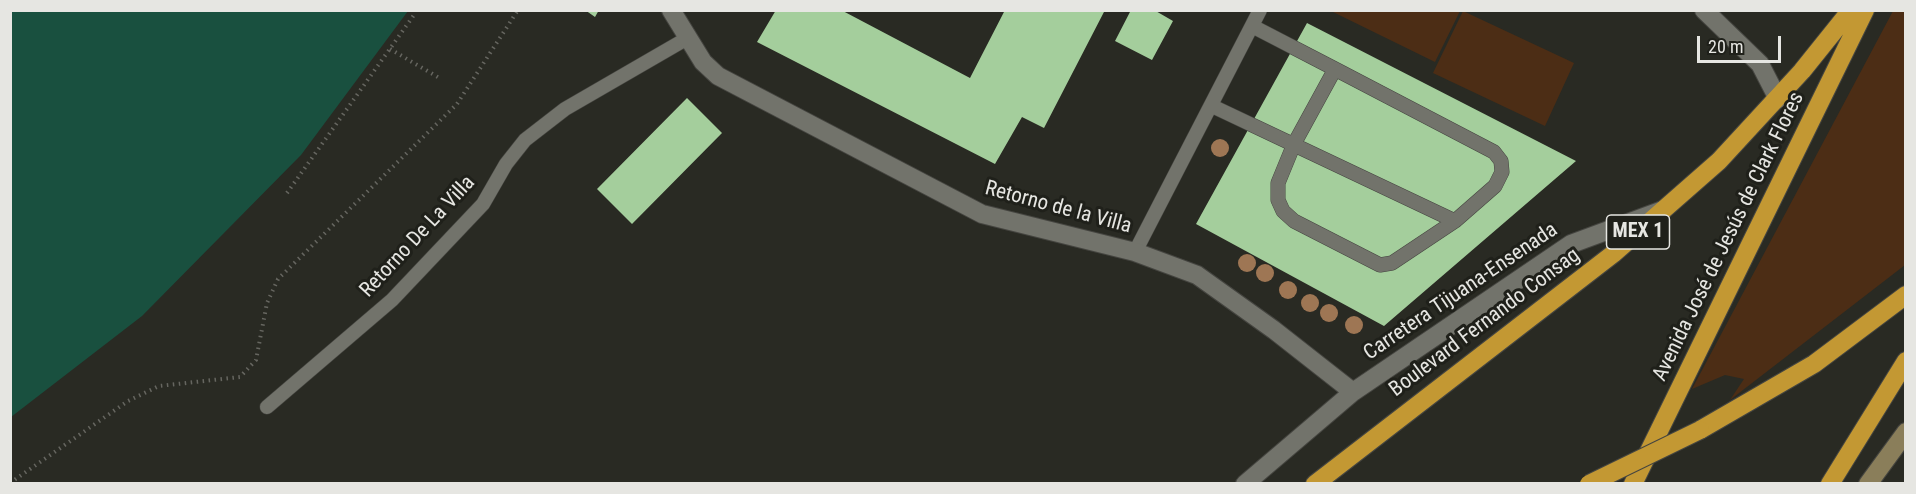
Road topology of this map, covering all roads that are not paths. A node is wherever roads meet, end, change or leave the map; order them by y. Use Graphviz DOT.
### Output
graph roads {
  1 [pos="671,10"];
  2 [pos="1260,10"];
  3 [pos="1704,10"];
  4 [pos="1851,10"];
  5 [pos="1865,10"];
  6 [pos="1252,26"];
  7 [pos="686,39"];
  8 [pos="1335,69"];
  9 [pos="1778,99"];
  10 [pos="1212,106"];
  11 [pos="1294,144"];
  12 [pos="1664,210"];
  13 [pos="1455,221"];
  14 [pos="1135,252"];
  15 [pos="1905,295"];
  16 [pos="1905,361"];
  17 [pos="1353,392"];
  18 [pos="267,407"];
  19 [pos="1905,432"];
  20 [pos="1245,483"];
  21 [pos="1315,483"];
  22 [pos="1589,483"];
  23 [pos="1633,483"];
  24 [pos="1830,483"];
  25 [pos="1868,483"];
  1 -- 7 [label="street, Retorno de la Villa"];
  2 -- 6 [label="lane"];
  3 -- 9 [label="street"];
  4 -- 9 [label="highway, Boulevard Fernando Consag / MEX 1"];
  5 -- 23 [label="highway, Avenida José de Jesús de Clark Flores"];
  6 -- 8 [label="lane"];
  6 -- 10 [label="lane"];
  7 -- 14 [label="street, Retorno de la Villa"];
  7 -- 18 [label="lane, Retorno De La Villa"];
  8 -- 11 [label="lane"];
  8 -- 13 [label="lane"];
  9 -- 12 [label="highway, Boulevard Fernando Consag / MEX 1"];
  10 -- 11 [label="lane"];
  10 -- 14 [label="lane"];
  11 -- 13 [label="lane"];
  11 -- 13 [label="lane"];
  12 -- 17 [label="street, Carretera Tijuana-Ensenada"];
  12 -- 21 [label="highway, Boulevard Fernando Consag / MEX 1"];
  14 -- 17 [label="street, Retorno de la Villa"];
  15 -- 22 [label="highway, bridge"];
  16 -- 24 [label="highway"];
  17 -- 20 [label="street, Carretera Tijuana-Ensenada"];
  19 -- 25 [label="street"];
}
